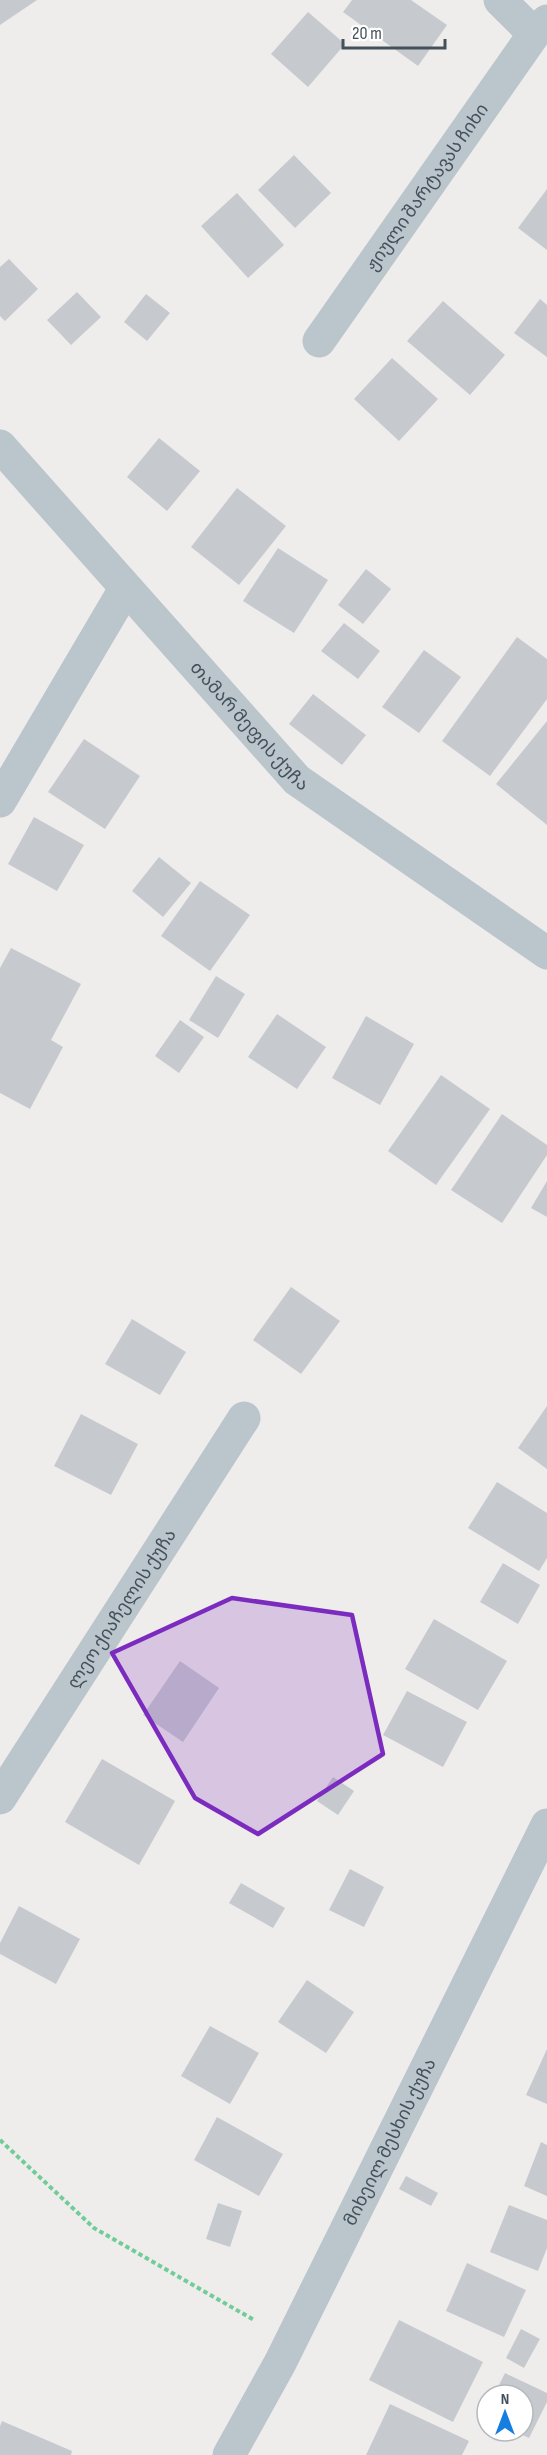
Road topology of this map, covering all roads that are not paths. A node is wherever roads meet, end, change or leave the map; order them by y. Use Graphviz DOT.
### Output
graph roads {
  1 [pos="500,0"];
  2 [pos="540,28"];
  3 [pos="319,341"];
  4 [pos="0,446"];
  5 [pos="125,589"];
  6 [pos="0,801"];
  7 [pos="547,953"];
  8 [pos="244,1418"];
  9 [pos="0,1798"];
  10 [pos="547,1825"];
  11 [pos="229,2455"];
  1 -- 2 [label="street, ჟიული შარტავას ჩიხი"];
  2 -- 3 [label="street, ჟიული შარტავას ჩიხი"];
  4 -- 5 [label="street, თამარ მეფის ქუჩა"];
  5 -- 6 [label="street"];
  5 -- 7 [label="street, თამარ მეფის ქუჩა"];
  8 -- 9 [label="street, ლეო ქიაჩელის ქუჩა"];
  10 -- 11 [label="street, მიხეილ მესხის ქუჩა"];
}
